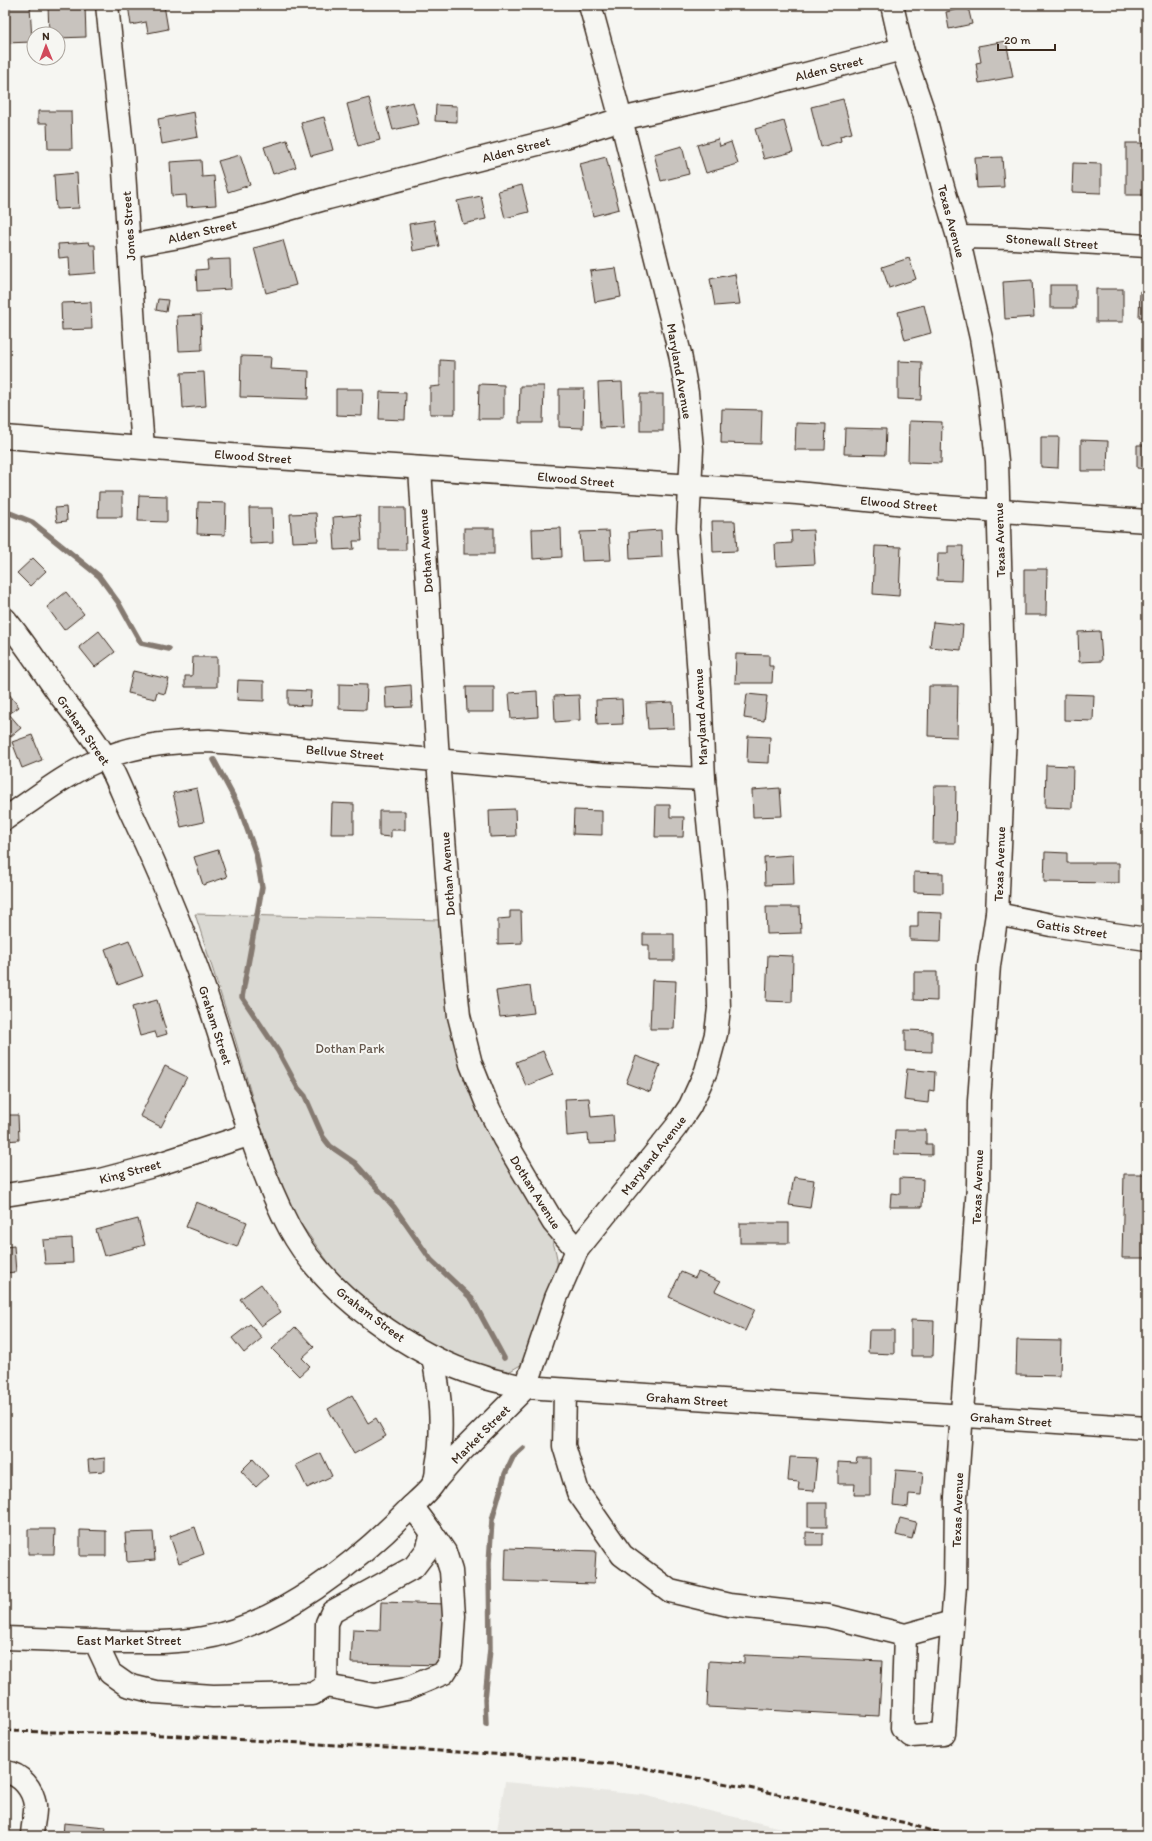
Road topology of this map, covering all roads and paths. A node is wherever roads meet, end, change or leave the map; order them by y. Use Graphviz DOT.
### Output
graph roads {
  1 [pos="107,5"];
  2 [pos="590,5"];
  3 [pos="892,5"];
  4 [pos="902,49"];
  5 [pos="621,119"];
  6 [pos="958,237"];
  7 [pos="129,246"];
  8 [pos="1147,246"];
  9 [pos="5,437"];
  10 [pos="144,447"];
  11 [pos="420,468"];
  12 [pos="691,486"];
  13 [pos="998,510"];
  14 [pos="1147,521"];
  15 [pos="5,619"];
  16 [pos="106,757"];
  17 [pos="438,760"];
  18 [pos="704,779"];
  19 [pos="5,819"];
  20 [pos="997,914"];
  21 [pos="1147,939"];
  22 [pos="251,1134"];
  23 [pos="5,1195"];
  24 [pos="577,1250"];
  25 [pos="433,1357"];
  26 [pos="526,1387"];
  27 [pos="565,1391"];
  28 [pos="962,1416"];
  29 [pos="1147,1428"];
  30 [pos="434,1482"];
  31 [pos="412,1506"];
  32 [pos="432,1532"];
  33 [pos="952,1622"];
  34 [pos="905,1635"];
  35 [pos="5,1638"];
  36 [pos="95,1641"];
  37 [pos="326,1686"];
  38 [pos="11,1774"];
  39 [pos="32,1836"];
  1 -- 7 [label="street, Jones Street"];
  2 -- 5 [label="street, Maryland Avenue"];
  3 -- 4 [label="street, Texas Avenue"];
  4 -- 5 [label="street, Alden Street"];
  4 -- 6 [label="street, Texas Avenue"];
  5 -- 7 [label="street, Alden Street"];
  5 -- 12 [label="street, Maryland Avenue"];
  6 -- 8 [label="street, Stonewall Street"];
  6 -- 13 [label="street, Texas Avenue"];
  7 -- 10 [label="street, Jones Street"];
  9 -- 10 [label="street, Elwood Street"];
  10 -- 11 [label="street, Elwood Street"];
  11 -- 12 [label="street, Elwood Street"];
  11 -- 17 [label="street, Dothan Avenue"];
  12 -- 13 [label="street, Elwood Street"];
  12 -- 18 [label="street, Maryland Avenue"];
  13 -- 14 [label="street, Elwood Street"];
  13 -- 20 [label="street, Texas Avenue"];
  15 -- 16 [label="street, Graham Street"];
  16 -- 17 [label="street, Bellvue Street"];
  16 -- 19 [label="street, Bellvue Street"];
  16 -- 22 [label="street, Graham Street"];
  17 -- 18 [label="street, Bellvue Street"];
  17 -- 24 [label="street, Dothan Avenue"];
  18 -- 24 [label="street, Maryland Avenue"];
  20 -- 21 [label="street, Gattis Street"];
  20 -- 28 [label="street, Texas Avenue"];
  22 -- 23 [label="street, King Street"];
  22 -- 25 [label="street, Graham Street"];
  24 -- 26 [label="street, Maryland Avenue"];
  25 -- 26 [label="street, Graham Street"];
  25 -- 30 [label="street"];
  26 -- 27 [label="street, Graham Street"];
  26 -- 30 [label="street, Market Street"];
  27 -- 28 [label="street, Graham Street"];
  27 -- 34 [label="street"];
  28 -- 29 [label="street, Graham Street"];
  28 -- 33 [label="street, Texas Avenue"];
  30 -- 31 [label="street, East Market Street"];
  31 -- 32 [label="street"];
  31 -- 36 [label="street, East Market Street"];
  32 -- 37 [label="street"];
  32 -- 37 [label="street"];
  33 -- 34 [label="street"];
  33 -- 34 [label="street, Texas Avenue"];
  35 -- 36 [label="street, East Market Street"];
  36 -- 37 [label="street"];
  38 -- 39 [label="street"];
}
